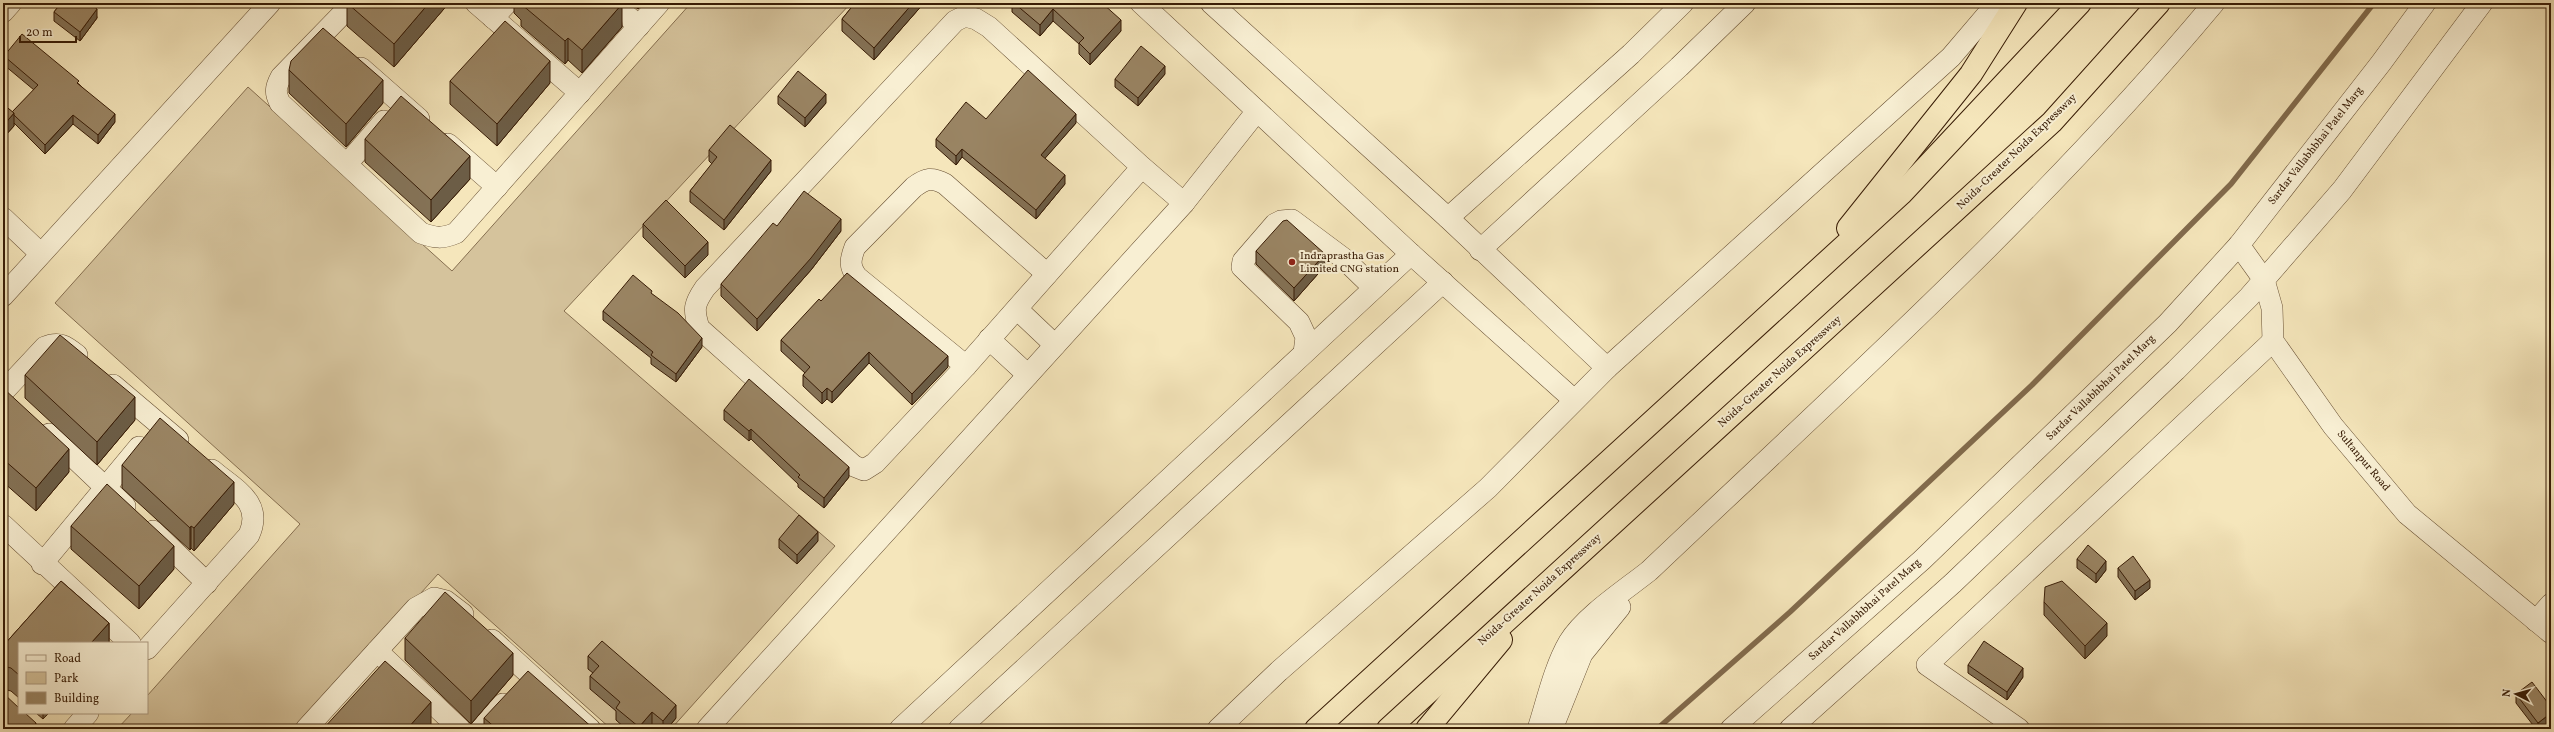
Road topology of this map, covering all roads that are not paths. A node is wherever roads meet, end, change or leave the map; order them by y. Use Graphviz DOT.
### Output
graph roads {
  1 [pos="11,3"];
  2 [pos="270,3"];
  3 [pos="352,3"];
  4 [pos="476,3"];
  5 [pos="612,3"];
  6 [pos="659,3"];
  7 [pos="1141,3"];
  8 [pos="1211,3"];
  9 [pos="1683,3"];
  10 [pos="1745,3"];
  11 [pos="1997,3"];
  12 [pos="2016,3"];
  13 [pos="2080,3"];
  14 [pos="2159,3"];
  15 [pos="2214,3"];
  16 [pos="2425,3"];
  17 [pos="2482,3"];
  18 [pos="500,11"];
  19 [pos="3,12"];
  20 [pos="639,26"];
  21 [pos="335,45"];
  22 [pos="580,93"];
  23 [pos="400,102"];
  24 [pos="1257,111"];
  25 [pos="346,164"];
  26 [pos="1142,167"];
  27 [pos="497,187"];
  28 [pos="1184,203"];
  29 [pos="3,218"];
  30 [pos="1448,218"];
  31 [pos="2239,244"];
  32 [pos="1480,250"];
  33 [pos="40,253"];
  34 [pos="1411,254"];
  35 [pos="1047,274"];
  36 [pos="1806,280"];
  37 [pos="2264,280"];
  38 [pos="1443,282"];
  39 [pos="1374,288"];
  40 [pos="3,296"];
  41 [pos="1017,309"];
  42 [pos="990,340"];
  43 [pos="2273,341"];
  44 [pos="1055,345"];
  45 [pos="1304,353"];
  46 [pos="966,366"];
  47 [pos="1607,368"];
  48 [pos="1028,375"];
  49 [pos="7,397"];
  50 [pos="1574,400"];
  51 [pos="158,423"];
  52 [pos="37,424"];
  53 [pos="107,488"];
  54 [pos="3,525"];
  55 [pos="42,564"];
  56 [pos="1649,571"];
  57 [pos="208,583"];
  58 [pos="1539,592"];
  59 [pos="2551,604"];
  60 [pos="2543,627"];
  61 [pos="129,642"];
  62 [pos="148,648"];
  63 [pos="377,651"];
  64 [pos="530,674"];
  65 [pos="87,714"];
  66 [pos="74,729"];
  67 [pos="306,729"];
  68 [pos="460,729"];
  69 [pos="481,729"];
  70 [pos="590,729"];
  71 [pos="707,729"];
  72 [pos="900,729"];
  73 [pos="960,729"];
  74 [pos="1218,729"];
  75 [pos="1316,729"];
  76 [pos="1388,729"];
  77 [pos="1427,729"];
  78 [pos="1538,729"];
  79 [pos="1552,729"];
  80 [pos="1731,729"];
  81 [pos="1790,729"];
  82 [pos="2019,729"];
  1 -- 19 [label="street"];
  2 -- 33 [label="street"];
  3 -- 21 [label="street"];
  4 -- 18 [label="street"];
  5 -- 20 [label="street"];
  6 -- 20 [label="street"];
  7 -- 24 [label="street"];
  8 -- 30 [label="street"];
  9 -- 30 [label="street"];
  10 -- 32 [label="street"];
  11 -- 47 [label="street"];
  12 -- 36 [label="highway"];
  13 -- 36 [label="highway"];
  14 -- 58 [label="highway, Noida-Greater Noida Expressway"];
  15 -- 56 [label="street"];
  16 -- 31 [label="street, Sardar Vallabhbhai Patel Marg"];
  17 -- 37 [label="street"];
  18 -- 22 [label="street"];
  20 -- 22 [label="street"];
  21 -- 23 [label="street"];
  21 -- 25 [label="street"];
  22 -- 27 [label="street"];
  23 -- 25 [label="street"];
  23 -- 27 [label="street"];
  24 -- 28 [label="street"];
  24 -- 34 [label="street"];
  25 -- 27 [label="street"];
  26 -- 28 [label="street"];
  26 -- 35 [label="street"];
  26 -- 46 [label="street"];
  28 -- 44 [label="street"];
  29 -- 33 [label="street"];
  30 -- 32 [label="street"];
  31 -- 37 [label="street"];
  31 -- 80 [label="street, Sardar Vallabhbhai Patel Marg"];
  32 -- 47 [label="street"];
  33 -- 40 [label="street"];
  34 -- 38 [label="street"];
  34 -- 39 [label="street"];
  35 -- 41 [label="street"];
  35 -- 46 [label="street"];
  36 -- 75 [label="highway"];
  37 -- 43 [label="street"];
  37 -- 81 [label="street"];
  38 -- 50 [label="street"];
  38 -- 73 [label="street"];
  39 -- 45 [label="street"];
  39 -- 45 [label="street"];
  41 -- 42 [label="street"];
  41 -- 44 [label="street"];
  42 -- 46 [label="street"];
  42 -- 48 [label="street"];
  43 -- 60 [label="street, Sultanpur Road"];
  43 -- 82 [label="street"];
  44 -- 48 [label="street"];
  45 -- 72 [label="street"];
  47 -- 50 [label="street"];
  48 -- 71 [label="street"];
  49 -- 51 [label="street"];
  50 -- 74 [label="street"];
  51 -- 53 [label="street"];
  51 -- 57 [label="street"];
  52 -- 53 [label="street"];
  53 -- 55 [label="street"];
  53 -- 57 [label="street"];
  54 -- 55 [label="street"];
  55 -- 61 [label="street"];
  56 -- 78 [label="street"];
  56 -- 79 [label="street"];
  57 -- 62 [label="street"];
  58 -- 76 [label="highway, Noida-Greater Noida Expressway"];
  58 -- 77 [label="highway"];
  59 -- 60 [label="street"];
  63 -- 64 [label="street"];
  63 -- 67 [label="street"];
  63 -- 68 [label="street"];
  64 -- 69 [label="street"];
  64 -- 70 [label="street"];
  65 -- 66 [label="street"];
}
